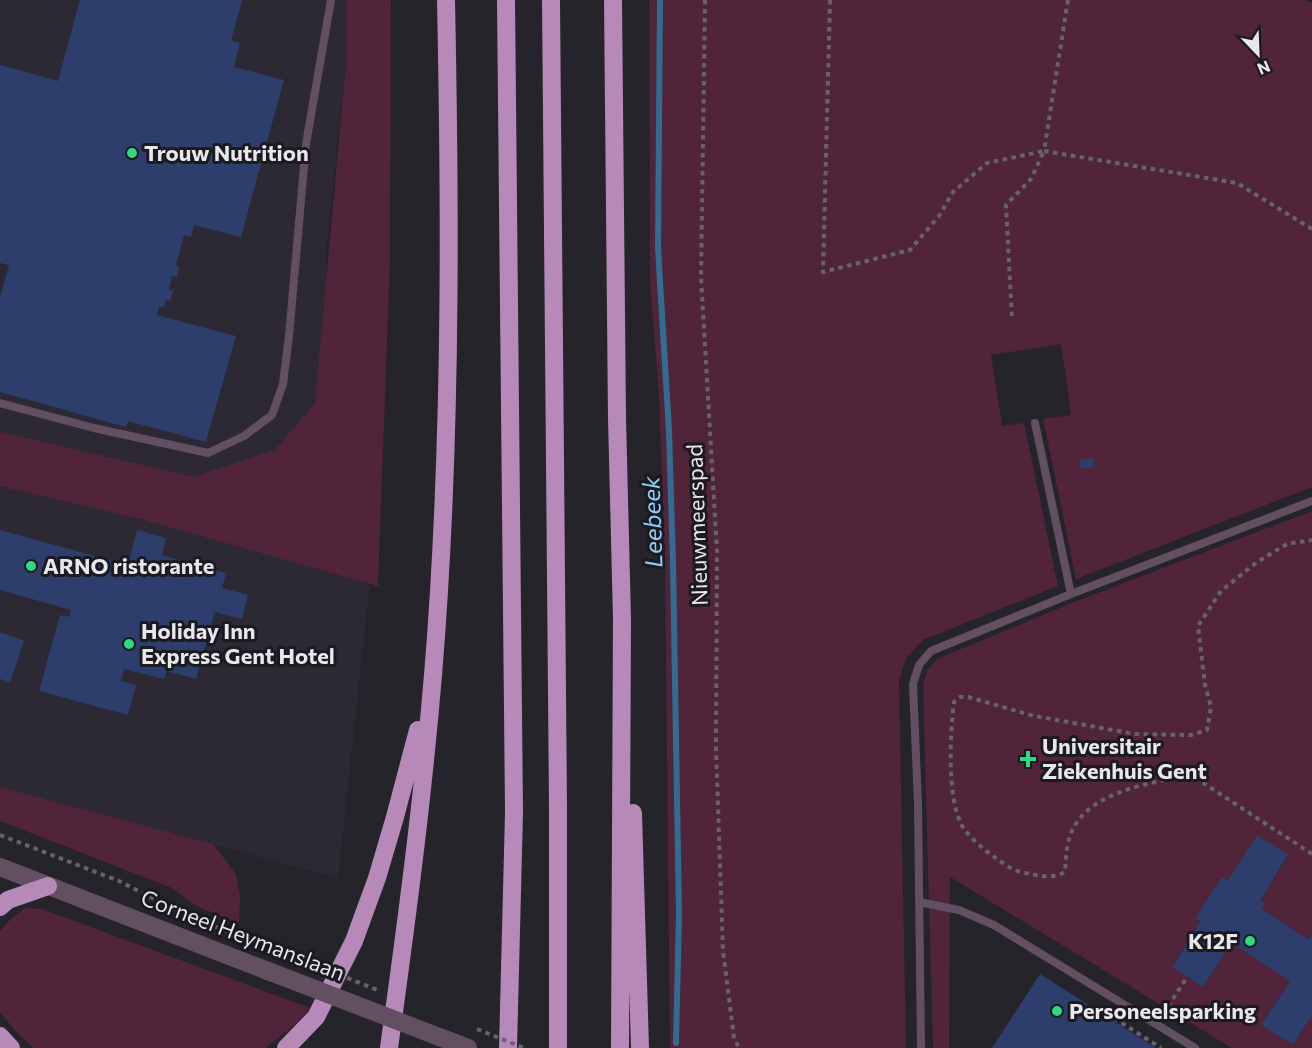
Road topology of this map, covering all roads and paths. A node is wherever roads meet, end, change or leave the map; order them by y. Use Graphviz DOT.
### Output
graph roads {
  1 [pos="332,0"];
  2 [pos="446,0"];
  3 [pos="506,0"];
  4 [pos="550,0"];
  5 [pos="613,0"];
  6 [pos="705,0"];
  7 [pos="830,0"];
  8 [pos="1068,0"];
  9 [pos="1044,151"];
  10 [pos="1312,229"];
  11 [pos="1012,320"];
  12 [pos="0,403"];
  13 [pos="1035,423"];
  14 [pos="1312,501"];
  15 [pos="1312,540"];
  16 [pos="1071,594"];
  17 [pos="622,619"];
  18 [pos="434,670"];
  19 [pos="0,835"];
  20 [pos="1312,854"];
  21 [pos="0,867"];
  22 [pos="48,886"];
  23 [pos="919,902"];
  24 [pos="0,908"];
  25 [pos="272,948"];
  26 [pos="1187,977"];
  27 [pos="1169,1032"];
  28 [pos="0,1036"];
  29 [pos="11,1048"];
  30 [pos="286,1048"];
  31 [pos="389,1048"];
  32 [pos="468,1048"];
  33 [pos="508,1048"];
  34 [pos="558,1048"];
  35 [pos="620,1048"];
  36 [pos="640,1048"];
  37 [pos="739,1048"];
  38 [pos="921,1048"];
  39 [pos="1195,1048"];
  1 -- 12 [label="lane"];
  2 -- 18 [label="highway"];
  3 -- 33 [label="highway"];
  4 -- 34 [label="highway"];
  5 -- 17 [label="highway"];
  6 -- 37 [label="path, Nieuwmeerspad"];
  7 -- 9 [label="path"];
  8 -- 9 [label="path"];
  9 -- 10 [label="path"];
  9 -- 11 [label="path"];
  13 -- 16 [label="lane"];
  14 -- 16 [label="lane"];
  15 -- 20 [label="path"];
  16 -- 23 [label="lane"];
  17 -- 35 [label="highway"];
  17 -- 36 [label="highway"];
  18 -- 30 [label="highway"];
  18 -- 31 [label="highway"];
  19 -- 25 [label="path"];
  21 -- 22 [label="street, Corneel Heymanslaan"];
  22 -- 24 [label="highway"];
  22 -- 32 [label="street, Corneel Heymanslaan, bridge"];
  23 -- 27 [label="lane"];
  23 -- 38 [label="lane"];
  26 -- 27 [label="path"];
  27 -- 39 [label="lane"];
  28 -- 29 [label="highway"];
}
